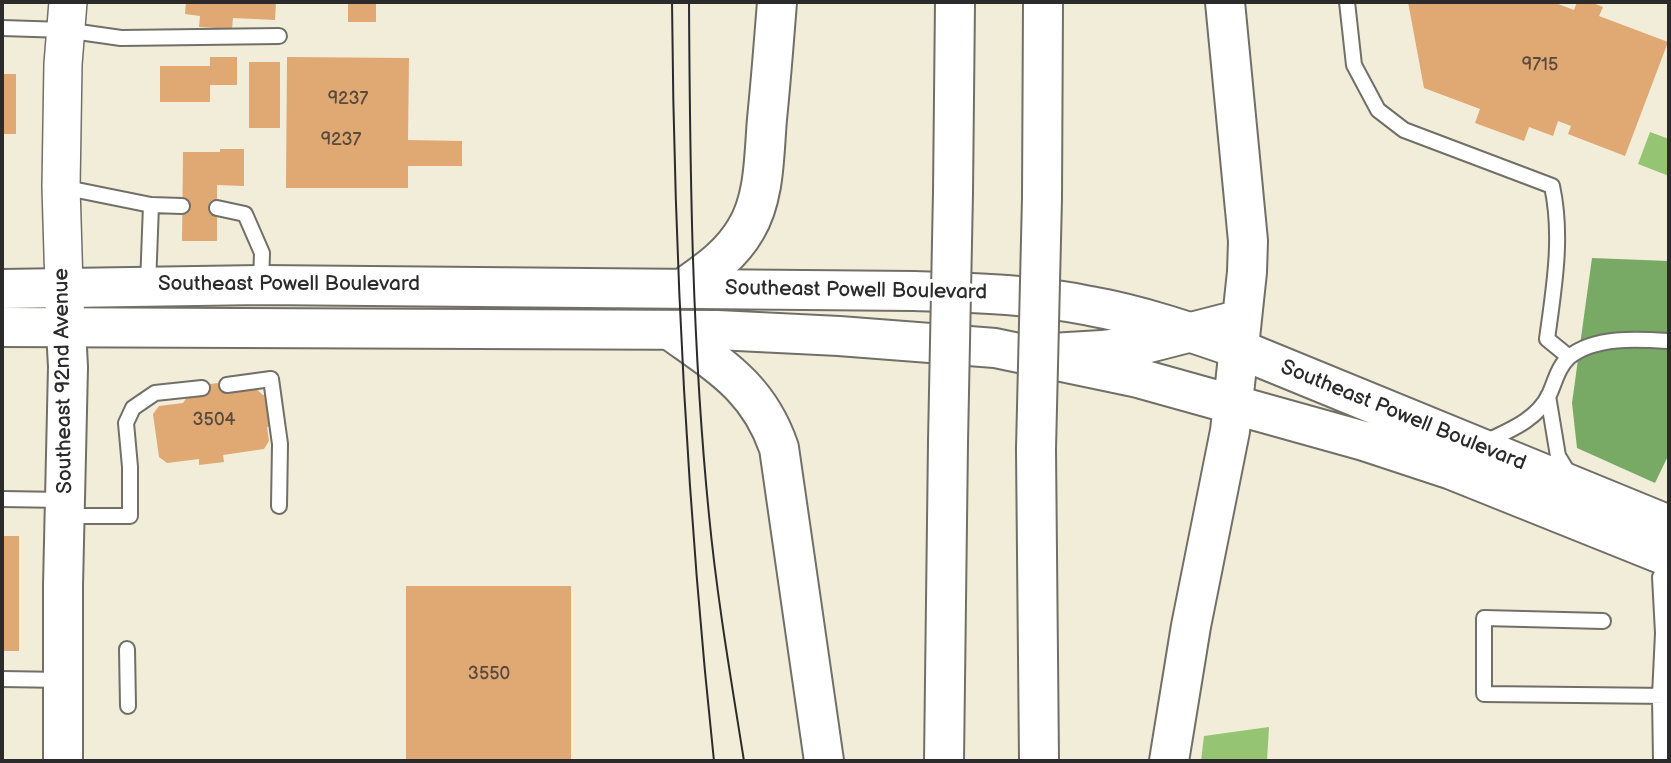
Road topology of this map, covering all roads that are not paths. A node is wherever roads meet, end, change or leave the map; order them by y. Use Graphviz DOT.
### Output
graph roads {
  1 [pos="777,2"];
  2 [pos="955,2"];
  3 [pos="1043,2"];
  4 [pos="1225,2"];
  5 [pos="1347,2"];
  6 [pos="66,16"];
  7 [pos="2,28"];
  8 [pos="279,36"];
  9 [pos="61,187"];
  10 [pos="151,205"];
  11 [pos="182,206"];
  12 [pos="217,208"];
  13 [pos="148,285"];
  14 [pos="261,285"];
  15 [pos="64,287"];
  16 [pos="685,287"];
  17 [pos="2,289"];
  18 [pos="2,327"];
  19 [pos="66,328"];
  20 [pos="670,330"];
  21 [pos="1191,332"];
  22 [pos="1240,334"];
  23 [pos="1669,341"];
  24 [pos="1034,354"];
  25 [pos="1569,357"];
  26 [pos="227,385"];
  27 [pos="202,388"];
  28 [pos="1548,396"];
  29 [pos="1233,405"];
  30 [pos="1477,445"];
  31 [pos="1577,487"];
  32 [pos="2,499"];
  33 [pos="279,506"];
  34 [pos="66,508"];
  35 [pos="1666,553"];
  36 [pos="1603,621"];
  37 [pos="127,649"];
  38 [pos="2,679"];
  39 [pos="63,680"];
  40 [pos="1664,696"];
  41 [pos="128,706"];
  42 [pos="62,761"];
  43 [pos="824,761"];
  44 [pos="944,761"];
  45 [pos="1039,761"];
  46 [pos="1169,761"];
  47 [pos="1661,761"];
  1 -- 16 [label="main road"];
  2 -- 44 [label="main road, bridge"];
  3 -- 45 [label="main road, bridge"];
  4 -- 22 [label="main road"];
  5 -- 25 [label="lane"];
  6 -- 7 [label="lane"];
  6 -- 8 [label="lane"];
  6 -- 9 [label="street, Southeast 92nd Avenue"];
  9 -- 10 [label="lane"];
  9 -- 15 [label="street, Southeast 92nd Avenue"];
  10 -- 11 [label="lane"];
  10 -- 13 [label="lane"];
  12 -- 14 [label="lane"];
  13 -- 14 [label="main road, Southeast Powell Boulevard"];
  13 -- 15 [label="main road, Southeast Powell Boulevard"];
  14 -- 16 [label="main road, Southeast Powell Boulevard"];
  15 -- 17 [label="main road, Southeast Powell Boulevard"];
  15 -- 19 [label="main road, Southeast 92nd Avenue"];
  16 -- 21 [label="main road, Southeast Powell Boulevard"];
  18 -- 19 [label="main road, Southeast Powell Boulevard"];
  19 -- 20 [label="main road, Southeast Powell Boulevard"];
  19 -- 34 [label="main road, Southeast 92nd Avenue"];
  20 -- 24 [label="main road, Southeast Powell Boulevard"];
  20 -- 43 [label="main road"];
  21 -- 22 [label="main road, Southeast Powell Boulevard"];
  21 -- 24 [label="main road"];
  22 -- 29 [label="main road"];
  22 -- 30 [label="main road, Southeast Powell Boulevard"];
  23 -- 25 [label="lane"];
  24 -- 29 [label="main road, Southeast Powell Boulevard"];
  25 -- 28 [label="lane"];
  26 -- 33 [label="lane"];
  27 -- 34 [label="lane"];
  28 -- 30 [label="lane"];
  28 -- 31 [label="lane"];
  29 -- 35 [label="main road, Southeast Powell Boulevard"];
  29 -- 46 [label="main road"];
  30 -- 31 [label="main road, Southeast Powell Boulevard"];
  31 -- 35 [label="main road, Southeast Powell Boulevard"];
  32 -- 34 [label="lane"];
  34 -- 39 [label="main road, Southeast 92nd Avenue"];
  35 -- 40 [label="lane"];
  36 -- 40 [label="lane"];
  37 -- 41 [label="lane"];
  38 -- 39 [label="lane"];
  39 -- 42 [label="main road, Southeast 92nd Avenue"];
  40 -- 47 [label="lane"];
}
